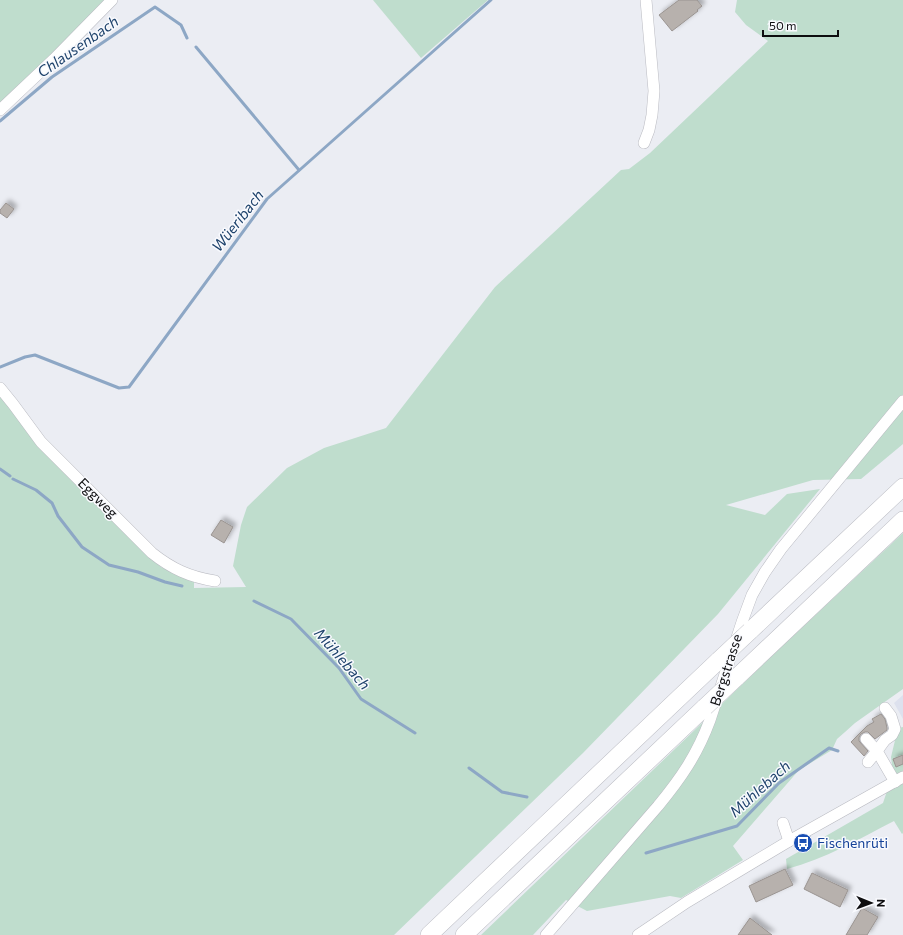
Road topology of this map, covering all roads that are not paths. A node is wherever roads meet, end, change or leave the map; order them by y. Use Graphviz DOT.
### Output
graph roads {
  1 [pos="112,0"];
  2 [pos="646,0"];
  3 [pos="0,110"];
  4 [pos="644,143"];
  5 [pos="0,388"];
  6 [pos="903,401"];
  7 [pos="903,487"];
  8 [pos="903,520"];
  9 [pos="215,581"];
  10 [pos="885,708"];
  11 [pos="866,739"];
  12 [pos="877,751"];
  13 [pos="868,762"];
  14 [pos="899,780"];
  15 [pos="783,823"];
  16 [pos="789,841"];
  17 [pos="429,935"];
  18 [pos="464,935"];
  19 [pos="546,935"];
  20 [pos="638,935"];
  1 -- 3 [label="street"];
  2 -- 4 [label="street"];
  5 -- 9 [label="street, Eggweg"];
  6 -- 19 [label="street, Bergstrasse"];
  7 -- 17 [label="highway, bridge"];
  8 -- 18 [label="highway, bridge"];
  10 -- 12 [label="street"];
  11 -- 12 [label="street"];
  12 -- 13 [label="street"];
  12 -- 14 [label="street"];
  14 -- 16 [label="street"];
  15 -- 16 [label="street"];
  16 -- 20 [label="street"];
}
